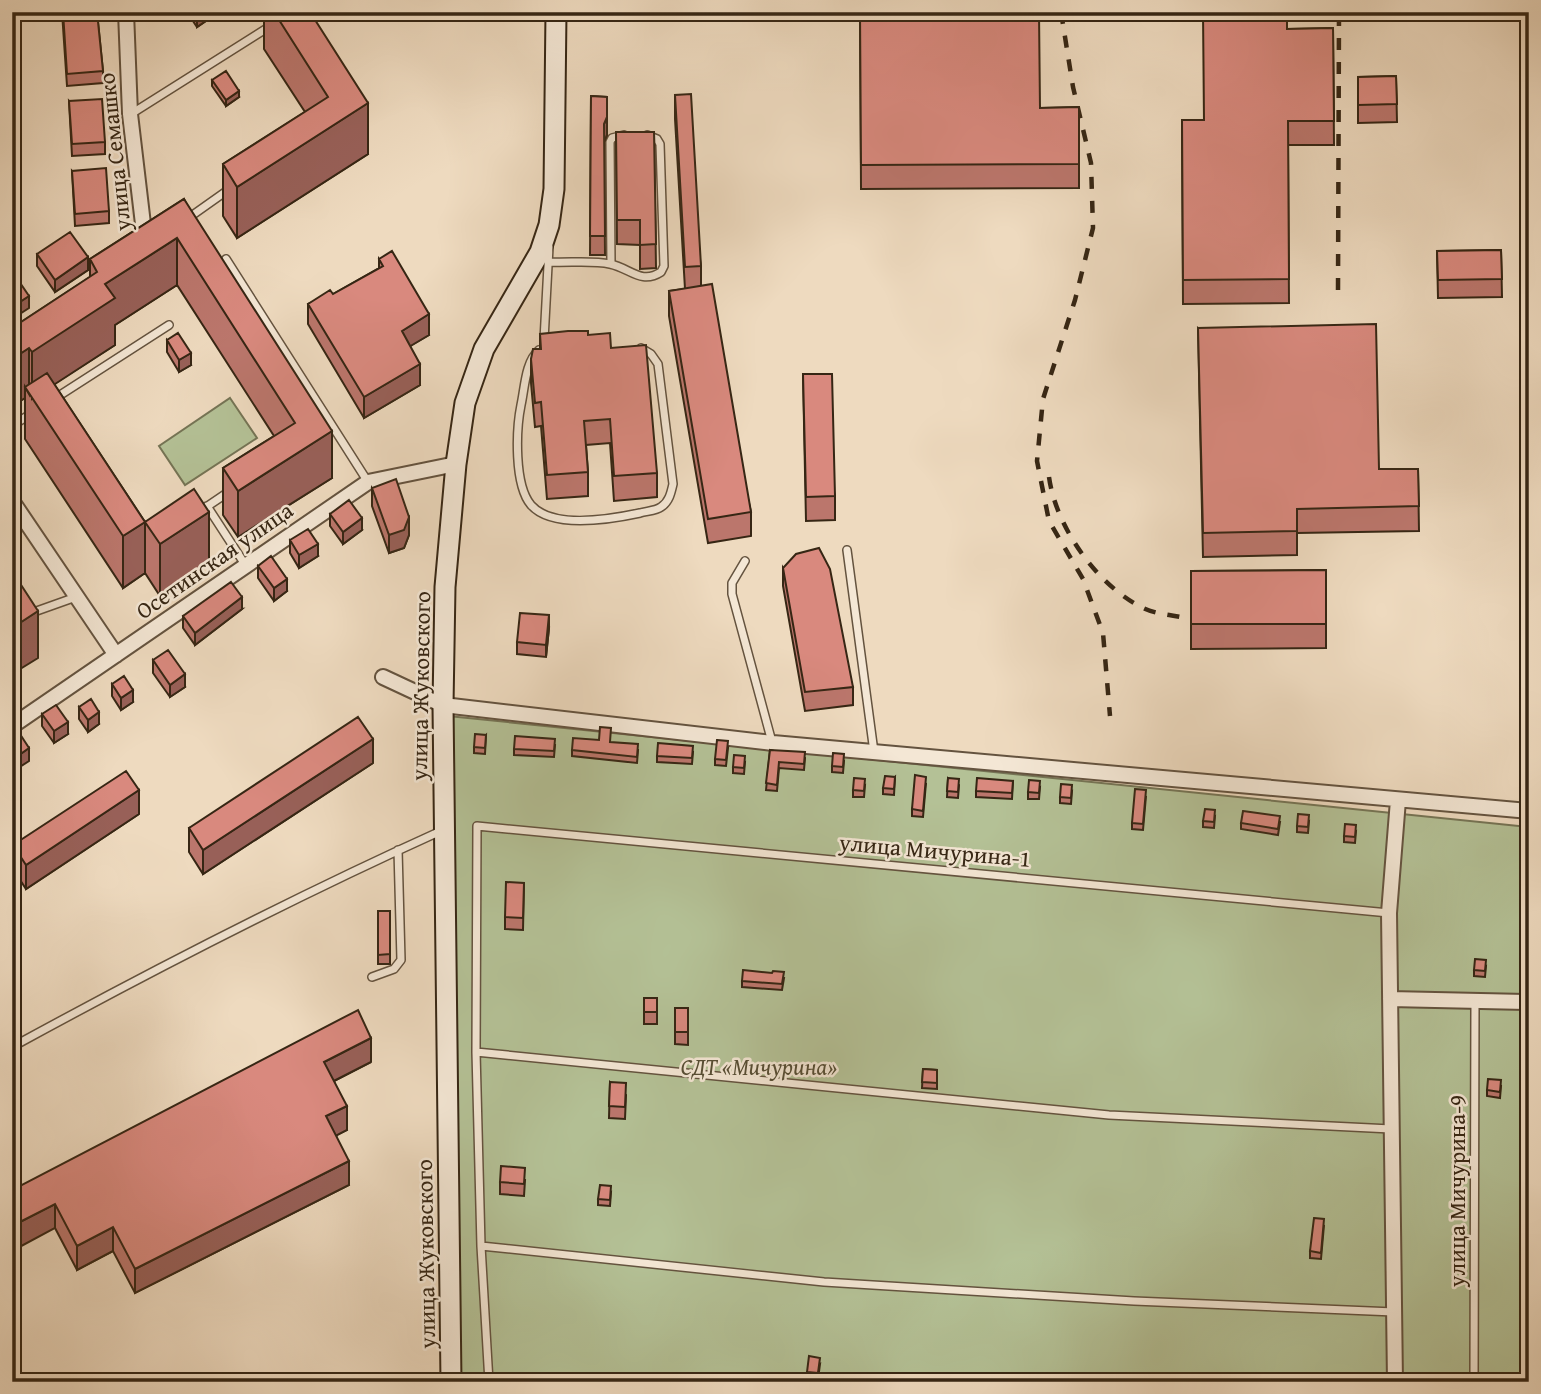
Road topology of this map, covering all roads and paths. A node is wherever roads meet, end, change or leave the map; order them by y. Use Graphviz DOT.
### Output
graph roads {
  1 [pos="126,12"];
  2 [pos="556,12"];
  3 [pos="283,18"];
  4 [pos="130,114"];
  5 [pos="628,135"];
  6 [pos="639,135"];
  7 [pos="236,184"];
  8 [pos="180,224"];
  9 [pos="549,225"];
  10 [pos="146,248"];
  11 [pos="226,259"];
  12 [pos="550,262"];
  13 [pos="611,264"];
  14 [pos="169,325"];
  15 [pos="543,346"];
  16 [pos="554,348"];
  17 [pos="626,348"];
  18 [pos="59,396"];
  19 [pos="47,403"];
  20 [pos="66,407"];
  21 [pos="36,411"];
  22 [pos="12,426"];
  23 [pos="456,464"];
  24 [pos="368,482"];
  25 [pos="240,484"];
  26 [pos="12,501"];
  27 [pos="208,506"];
  28 [pos="188,519"];
  29 [pos="847,550"];
  30 [pos="745,561"];
  31 [pos="246,566"];
  32 [pos="77,597"];
  33 [pos="22,613"];
  34 [pos="116,655"];
  35 [pos="383,677"];
  36 [pos="443,705"];
  37 [pos="12,726"];
  38 [pos="773,743"];
  39 [pos="874,752"];
  40 [pos="1398,800"];
  41 [pos="1529,811"];
  42 [pos="444,830"];
  43 [pos="398,850"];
  44 [pos="1389,913"];
  45 [pos="372,977"];
  46 [pos="1390,999"];
  47 [pos="1475,1001"];
  48 [pos="1529,1002"];
  49 [pos="12,1047"];
  50 [pos="475,1052"];
  51 [pos="1392,1129"];
  52 [pos="481,1246"];
  53 [pos="1394,1312"];
  54 [pos="451,1382"];
  55 [pos="489,1382"];
  56 [pos="1395,1382"];
  57 [pos="1474,1382"];
  1 -- 4 [label="street, улица Семашко"];
  2 -- 9 [label="main road, улица Жуковского"];
  3 -- 4 [label="lane"];
  4 -- 10 [label="street, улица Семашко"];
  5 -- 13 [label="lane"];
  6 -- 13 [label="lane"];
  7 -- 8 [label="lane"];
  9 -- 12 [label="lane"];
  9 -- 23 [label="main road, улица Жуковского"];
  11 -- 24 [label="lane"];
  12 -- 13 [label="lane"];
  12 -- 15 [label="lane"];
  14 -- 18 [label="lane"];
  15 -- 16 [label="lane"];
  15 -- 17 [label="lane"];
  18 -- 19 [label="lane"];
  18 -- 20 [label="lane"];
  21 -- 22 [label="lane"];
  23 -- 24 [label="street, Осетинская улица"];
  23 -- 36 [label="main road, улица Жуковского"];
  24 -- 31 [label="street, Осетинская улица"];
  25 -- 27 [label="lane"];
  26 -- 32 [label="street"];
  27 -- 28 [label="lane"];
  27 -- 31 [label="lane"];
  29 -- 39 [label="lane"];
  30 -- 38 [label="lane"];
  31 -- 34 [label="street, Осетинская улица"];
  32 -- 33 [label="lane"];
  32 -- 34 [label="street"];
  34 -- 37 [label="street, Осетинская улица"];
  35 -- 36 [label="street"];
  36 -- 38 [label="street"];
  36 -- 42 [label="main road, улица Жуковского"];
  38 -- 39 [label="street"];
  39 -- 40 [label="street"];
  40 -- 41 [label="street"];
  40 -- 44 [label="street"];
  42 -- 43 [label="lane"];
  42 -- 54 [label="main road, улица Жуковского"];
  43 -- 45 [label="lane"];
  43 -- 49 [label="lane"];
  44 -- 46 [label="street"];
  44 -- 50 [label="lane, улица Мичурина-1"];
  46 -- 47 [label="street"];
  46 -- 51 [label="street"];
  47 -- 48 [label="street"];
  47 -- 57 [label="lane, улица Мичурина-9"];
  50 -- 51 [label="lane"];
  50 -- 52 [label="lane"];
  51 -- 53 [label="street"];
  52 -- 53 [label="lane"];
  52 -- 55 [label="lane"];
  53 -- 56 [label="street"];
}
